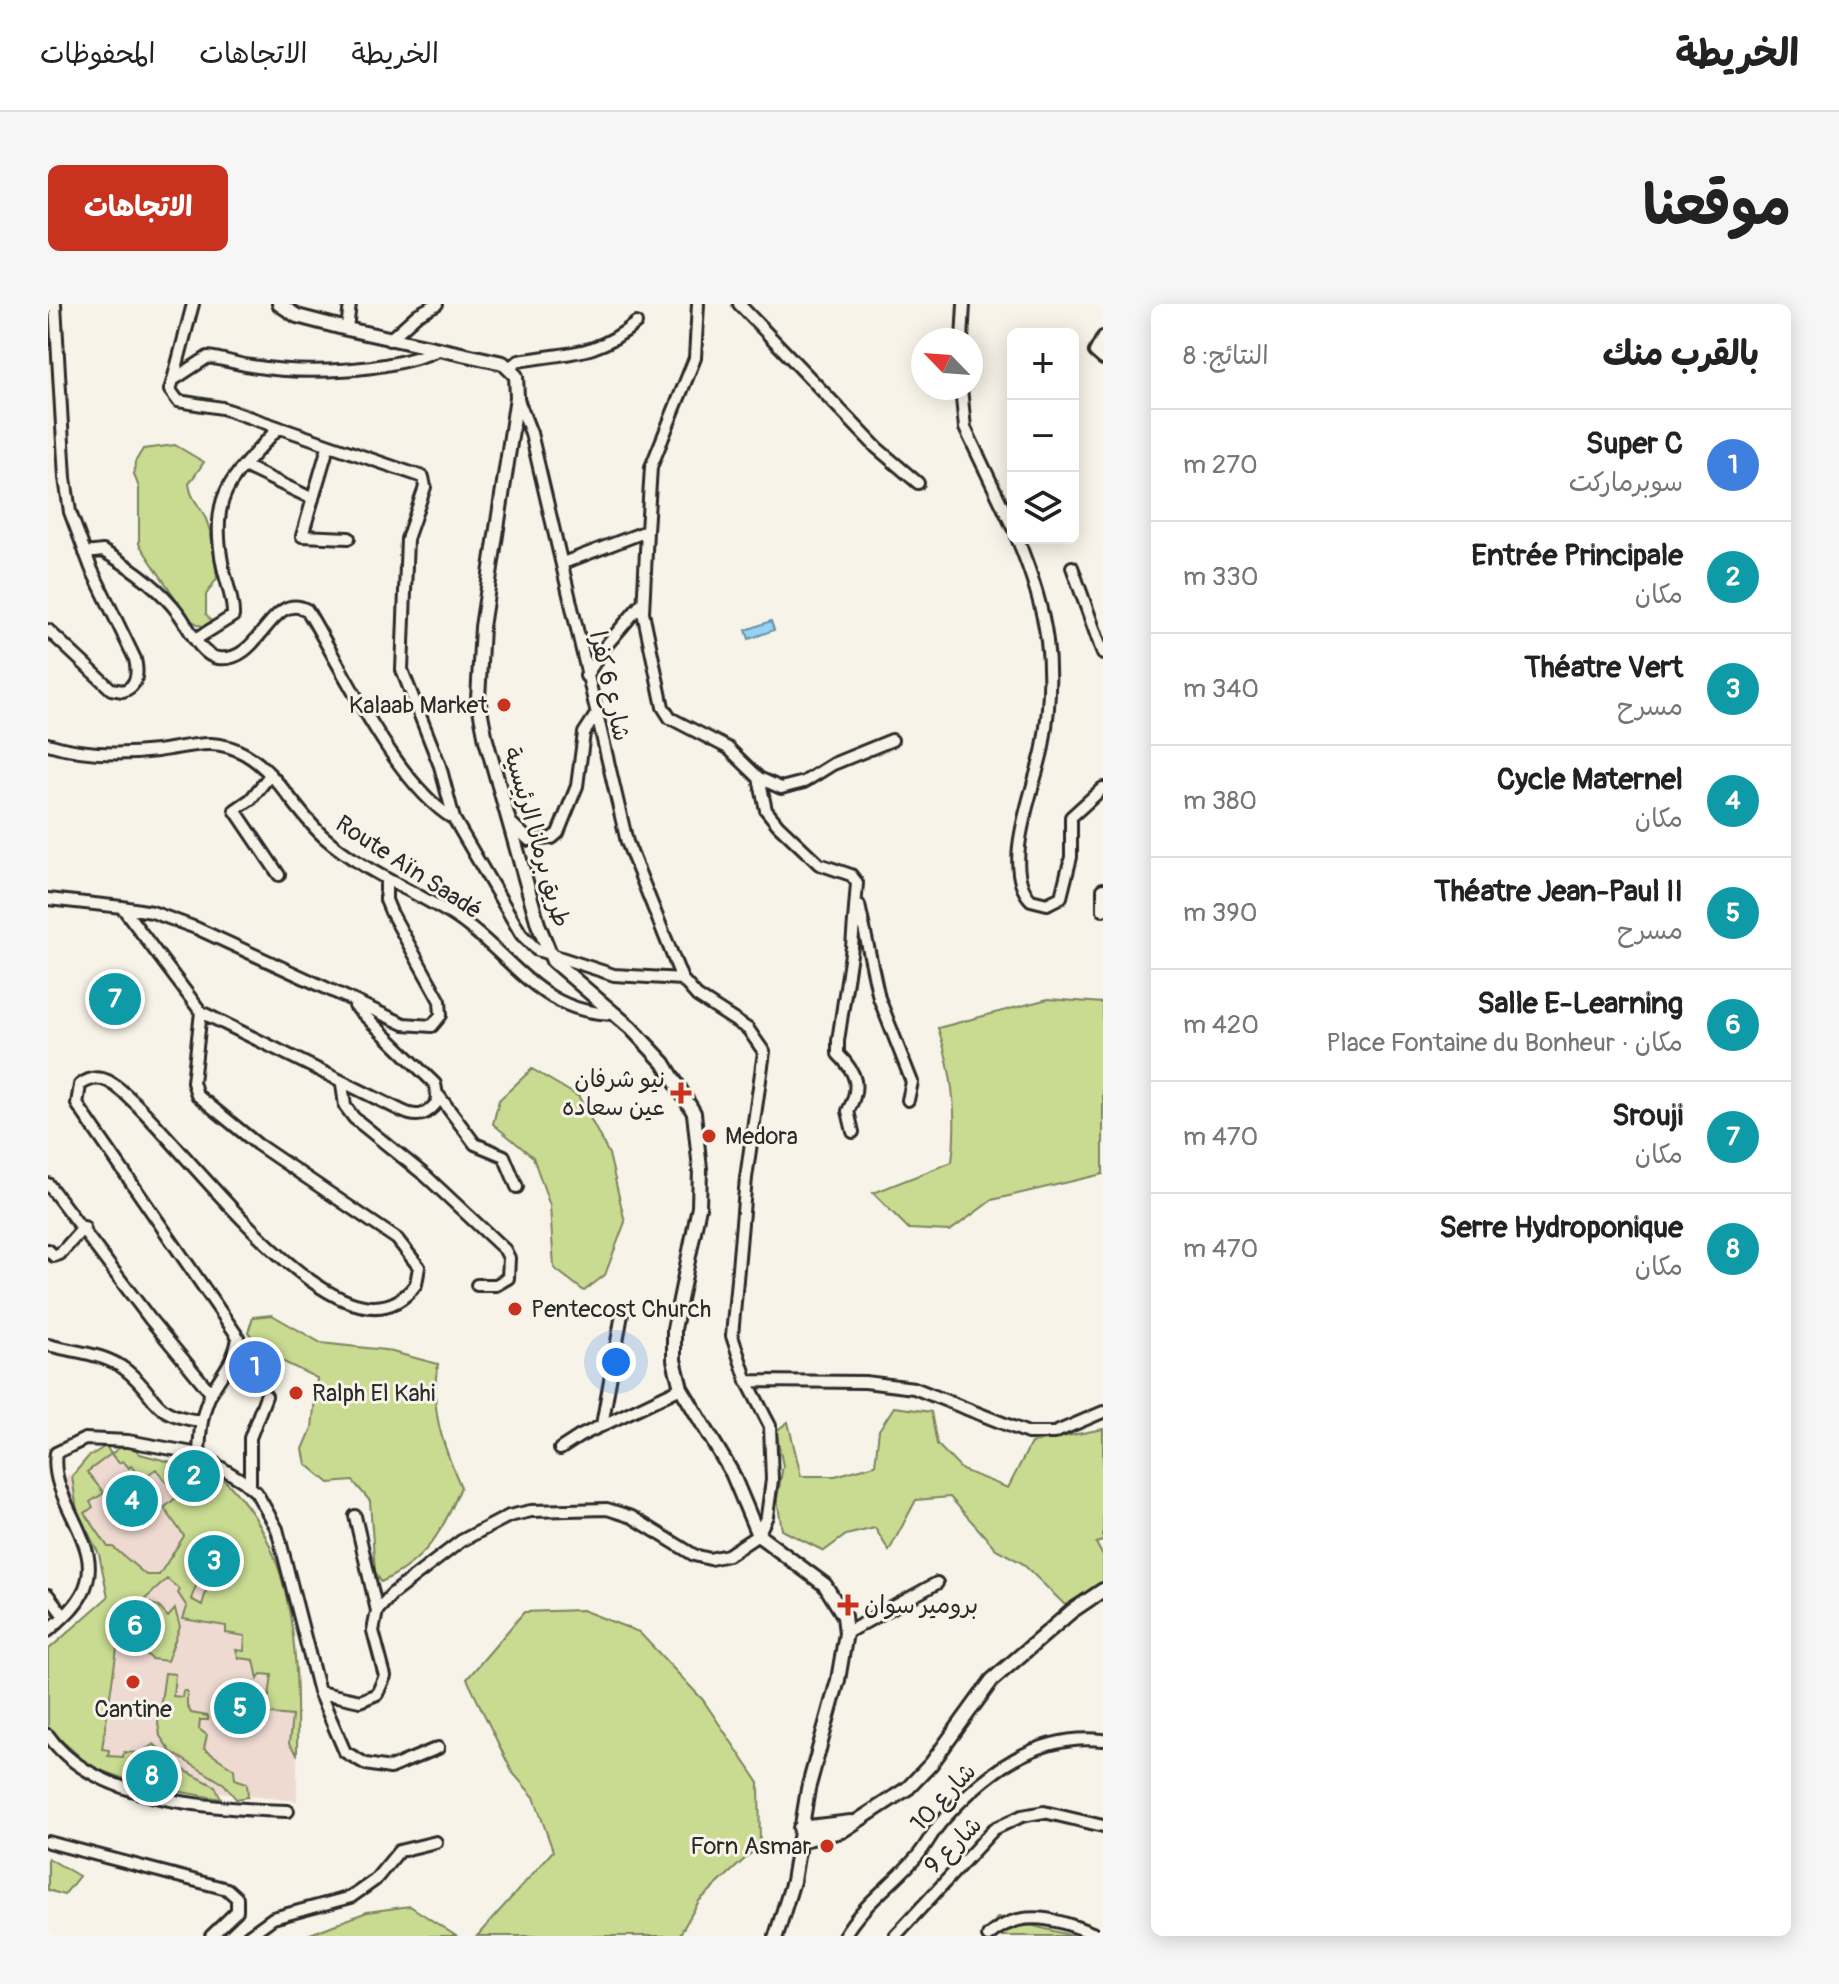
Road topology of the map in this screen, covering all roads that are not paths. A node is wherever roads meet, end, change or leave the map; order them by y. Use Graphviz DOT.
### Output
graph roads {
  1 [pos="55,304"];
  2 [pos="193,304"];
  3 [pos="279,304"];
  4 [pos="350,304"];
  5 [pos="437,304"];
  6 [pos="739,304"];
  7 [pos="964,304"];
  8 [pos="697,305"];
  9 [pos="636,323"];
  10 [pos="963,328"];
  11 [pos="347,329"];
  12 [pos="1103,337"];
  13 [pos="389,340"];
  14 [pos="436,351"];
  15 [pos="1103,359"];
  16 [pos="509,367"];
  17 [pos="173,380"];
  18 [pos="517,397"];
  19 [pos="962,400"];
  20 [pos="278,428"];
  21 [pos="328,447"];
  22 [pos="244,466"];
  23 [pos="918,483"];
  24 [pos="313,499"];
  25 [pos="1007,516"];
  26 [pos="647,531"];
  27 [pos="349,538"];
  28 [pos="1019,544"];
  29 [pos="85,553"];
  30 [pos="563,563"];
  31 [pos="1072,567"];
  32 [pos="643,602"];
  33 [pos="48,630"];
  34 [pos="196,639"];
  35 [pos="1103,654"];
  36 [pos="586,676"];
  37 [pos="595,716"];
  38 [pos="892,740"];
  39 [pos="50,744"];
  40 [pos="270,775"];
  41 [pos="759,778"];
  42 [pos="1103,788"];
  43 [pos="454,819"];
  44 [pos="510,822"];
  45 [pos="279,875"];
  46 [pos="386,880"];
  47 [pos="1103,889"];
  48 [pos="855,896"];
  49 [pos="48,899"];
  50 [pos="122,907"];
  51 [pos="1103,910"];
  52 [pos="550,956"];
  53 [pos="682,979"];
  54 [pos="347,998"];
  55 [pos="201,1012"];
  56 [pos="616,1014"];
  57 [pos="342,1084"];
  58 [pos="439,1096"];
  59 [pos="908,1100"];
  60 [pos="853,1132"];
  61 [pos="48,1184"];
  62 [pos="517,1187"];
  63 [pos="84,1227"];
  64 [pos="48,1250"];
  65 [pos="477,1285"];
  66 [pos="622,1314"];
  67 [pos="48,1345"];
  68 [pos="747,1381"];
  69 [pos="681,1388"];
  70 [pos="211,1393"];
  71 [pos="266,1396"];
  72 [pos="1103,1412"];
  73 [pos="200,1421"];
  74 [pos="602,1425"];
  75 [pos="560,1449"];
  76 [pos="199,1454"];
  77 [pos="250,1487"];
  78 [pos="355,1516"];
  79 [pos="758,1535"];
  80 [pos="937,1583"];
  81 [pos="1103,1590"];
  82 [pos="48,1595"];
  83 [pos="377,1611"];
  84 [pos="64,1616"];
  85 [pos="48,1631"];
  86 [pos="846,1633"];
  87 [pos="319,1692"];
  88 [pos="48,1735"];
  89 [pos="1103,1740"];
  90 [pos="438,1748"];
  91 [pos="288,1811"];
  92 [pos="1103,1826"];
  93 [pos="803,1835"];
  94 [pos="48,1842"];
  95 [pos="436,1842"];
  96 [pos="211,1936"];
  97 [pos="248,1936"];
  98 [pos="776,1936"];
  99 [pos="844,1936"];
  100 [pos="895,1936"];
  101 [pos="988,1936"];
  102 [pos="1100,1936"];
  1 -- 29 [label="street"];
  2 -- 17 [label="street"];
  3 -- 11 [label="main road"];
  4 -- 11 [label="street"];
  5 -- 13 [label="street"];
  6 -- 23 [label="street"];
  7 -- 10 [label="street"];
  8 -- 26 [label="street"];
  9 -- 16 [label="street"];
  11 -- 13 [label="main road"];
  12 -- 15 [label="street"];
  13 -- 14 [label="main road"];
  14 -- 16 [label="main road"];
  14 -- 17 [label="street"];
  16 -- 18 [label="main road, طريق برمانا الرئيسية"];
  17 -- 20 [label="street"];
  18 -- 30 [label="street, شارع 6 كفرا"];
  18 -- 44 [label="main road, طريق برمانا الرئيسية"];
  19 -- 25 [label="street"];
  20 -- 21 [label="street"];
  20 -- 22 [label="street"];
  21 -- 24 [label="street"];
  21 -- 43 [label="street"];
  22 -- 24 [label="street"];
  22 -- 34 [label="street"];
  24 -- 27 [label="street"];
  26 -- 30 [label="street"];
  26 -- 32 [label="street"];
  28 -- 42 [label="street"];
  29 -- 33 [label="street"];
  29 -- 34 [label="street"];
  30 -- 36 [label="street, شارع 6 كفرا"];
  31 -- 35 [label="street"];
  32 -- 36 [label="street"];
  32 -- 41 [label="street"];
  34 -- 43 [label="street"];
  36 -- 37 [label="street, شارع 6 كفرا"];
  37 -- 44 [label="street"];
  37 -- 53 [label="street, شارع 6 كفرا"];
  38 -- 41 [label="street"];
  39 -- 40 [label="street, Route Aïn Saadé"];
  40 -- 45 [label="street"];
  40 -- 46 [label="street, Route Aïn Saadé"];
  41 -- 48 [label="street"];
  43 -- 52 [label="street"];
  44 -- 52 [label="main road, طريق برمانا الرئيسية"];
  46 -- 54 [label="street"];
  46 -- 56 [label="street, Route Aïn Saadé"];
  47 -- 51 [label="street"];
  48 -- 59 [label="street"];
  48 -- 60 [label="street"];
  49 -- 50 [label="street"];
  50 -- 54 [label="street"];
  50 -- 55 [label="street"];
  52 -- 53 [label="street"];
  52 -- 56 [label="main road, طريق برمانا الرئيسية"];
  53 -- 68 [label="street"];
  54 -- 58 [label="street"];
  55 -- 57 [label="street"];
  55 -- 70 [label="street"];
  56 -- 69 [label="main road, طريق برمانا الرئيسية"];
  57 -- 58 [label="street"];
  57 -- 65 [label="street"];
  58 -- 62 [label="street"];
  61 -- 63 [label="street"];
  63 -- 64 [label="street"];
  63 -- 70 [label="street"];
  66 -- 74 [label="street"];
  67 -- 73 [label="street"];
  68 -- 72 [label="street"];
  68 -- 79 [label="street"];
  69 -- 74 [label="street"];
  69 -- 79 [label="main road, طريق برمانا الرئيسية"];
  70 -- 73 [label="street"];
  71 -- 77 [label="street"];
  73 -- 76 [label="street"];
  74 -- 75 [label="street"];
  76 -- 77 [label="street"];
  76 -- 84 [label="street"];
  77 -- 87 [label="street"];
  78 -- 83 [label="street"];
  79 -- 83 [label="street"];
  79 -- 86 [label="main road"];
  80 -- 86 [label="street"];
  81 -- 93 [label="main road"];
  82 -- 84 [label="street"];
  83 -- 87 [label="street"];
  84 -- 85 [label="street"];
  86 -- 93 [label="main road"];
  87 -- 90 [label="street"];
  88 -- 91 [label="street"];
  89 -- 99 [label="street, شارع 10"];
  92 -- 100 [label="street, شارع 9"];
  93 -- 98 [label="main road"];
  94 -- 96 [label="street"];
  95 -- 97 [label="street"];
  101 -- 102 [label="street"];
}
